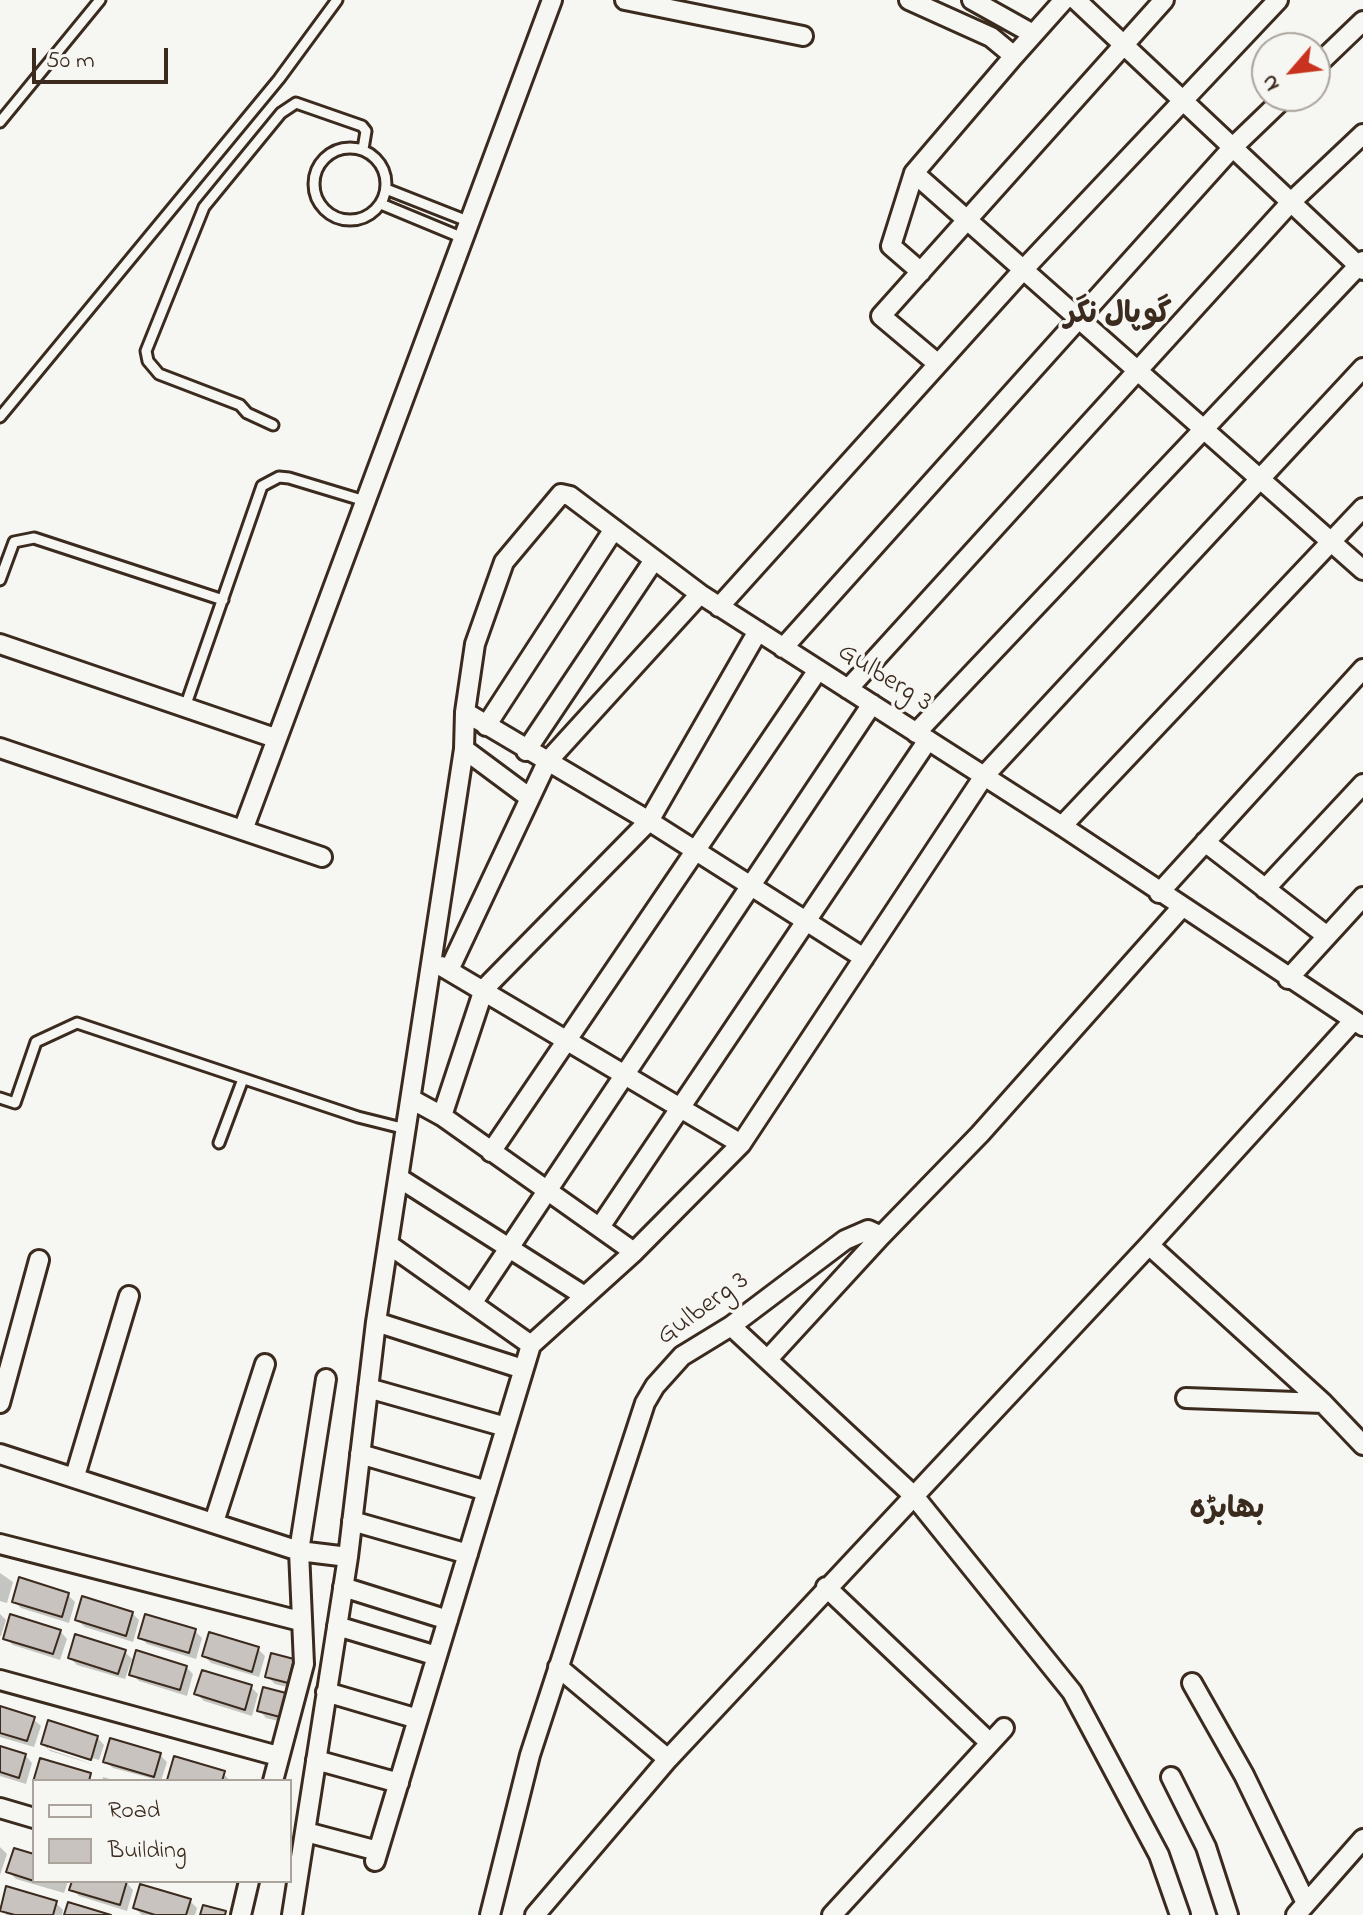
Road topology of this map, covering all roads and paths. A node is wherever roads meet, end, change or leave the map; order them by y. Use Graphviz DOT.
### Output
graph roads {
  1 [pos="100,0"];
  2 [pos="337,0"];
  3 [pos="552,0"];
  4 [pos="625,0"];
  5 [pos="909,0"];
  6 [pos="972,0"];
  7 [pos="1038,0"];
  8 [pos="1076,0"];
  9 [pos="1164,0"];
  10 [pos="1278,0"];
  11 [pos="1058,6"];
  12 [pos="1363,21"];
  13 [pos="1033,34"];
  14 [pos="803,36"];
  15 [pos="1126,46"];
  16 [pos="1331,52"];
  17 [pos="1014,56"];
  18 [pos="1182,99"];
  19 [pos="1269,112"];
  20 [pos="0,122"];
  21 [pos="1363,134"];
  22 [pos="1233,147"];
  23 [pos="363,149"];
  24 [pos="914,173"];
  25 [pos="386,189"];
  26 [pos="1291,202"];
  27 [pos="381,204"];
  28 [pos="968,221"];
  29 [pos="466,230"];
  30 [pos="1361,266"];
  31 [pos="1023,270"];
  32 [pos="921,272"];
  33 [pos="1078,319"];
  34 [pos="938,364"];
  35 [pos="1363,368"];
  36 [pos="1137,371"];
  37 [pos="0,417"];
  38 [pos="273,425"];
  39 [pos="1204,429"];
  40 [pos="1260,479"];
  41 [pos="365,501"];
  42 [pos="1363,508"];
  43 [pos="614,529"];
  44 [pos="1331,542"];
  45 [pos="654,560"];
  46 [pos="1363,570"];
  47 [pos="0,580"];
  48 [pos="700,594"];
  49 [pos="223,600"];
  50 [pos="719,607"];
  51 [pos="758,631"];
  52 [pos="0,644"];
  53 [pos="783,648"];
  54 [pos="1363,669"];
  55 [pos="818,670"];
  56 [pos="848,689"];
  57 [pos="872,704"];
  58 [pos="185,707"];
  59 [pos="465,712"];
  60 [pos="486,726"];
  61 [pos="922,736"];
  62 [pos="275,738"];
  63 [pos="0,748"];
  64 [pos="464,749"];
  65 [pos="526,751"];
  66 [pos="547,762"];
  67 [pos="984,776"];
  68 [pos="1363,784"];
  69 [pos="530,798"];
  70 [pos="649,821"];
  71 [pos="1062,826"];
  72 [pos="243,830"];
  73 [pos="1205,842"];
  74 [pos="695,851"];
  75 [pos="322,857"];
  76 [pos="751,886"];
  77 [pos="1265,889"];
  78 [pos="1159,893"];
  79 [pos="1363,897"];
  80 [pos="1181,908"];
  81 [pos="806,921"];
  82 [pos="1327,936"];
  83 [pos="864,958"];
  84 [pos="429,960"];
  85 [pos="449,970"];
  86 [pos="1288,979"];
  87 [pos="484,989"];
  88 [pos="1358,1023"];
  89 [pos="567,1038"];
  90 [pos="626,1073"];
  91 [pos="243,1079"];
  92 [pos="0,1098"];
  93 [pos="411,1099"];
  94 [pos="680,1108"];
  95 [pos="442,1116"];
  96 [pos="406,1129"];
  97 [pos="219,1143"];
  98 [pos="741,1144"];
  99 [pos="491,1152"];
  100 [pos="399,1178"];
  101 [pos="546,1192"];
  102 [pos="600,1227"];
  103 [pos="881,1236"];
  104 [pos="388,1244"];
  105 [pos="1149,1245"];
  106 [pos="508,1248"];
  107 [pos="634,1252"];
  108 [pos="39,1260"];
  109 [pos="583,1295"];
  110 [pos="129,1296"];
  111 [pos="473,1302"];
  112 [pos="376,1322"];
  113 [pos="731,1326"];
  114 [pos="531,1345"];
  115 [pos="768,1359"];
  116 [pos="265,1364"];
  117 [pos="523,1369"];
  118 [pos="326,1379"];
  119 [pos="368,1388"];
  120 [pos="1186,1398"];
  121 [pos="0,1403"];
  122 [pos="1323,1403"];
  123 [pos="506,1427"];
  124 [pos="1363,1445"];
  125 [pos="0,1454"];
  126 [pos="360,1454"];
  127 [pos="75,1476"];
  128 [pos="487,1491"];
  129 [pos="914,1496"];
  130 [pos="352,1521"];
  131 [pos="214,1522"];
  132 [pos="0,1544"];
  133 [pos="299,1551"];
  134 [pos="468,1554"];
  135 [pos="348,1557"];
  136 [pos="343,1587"];
  137 [pos="826,1587"];
  138 [pos="448,1620"];
  139 [pos="300,1621"];
  140 [pos="337,1626"];
  141 [pos="437,1656"];
  142 [pos="558,1667"];
  143 [pos="0,1680"];
  144 [pos="1192,1683"];
  145 [pos="326,1692"];
  146 [pos="418,1719"];
  147 [pos="1004,1728"];
  148 [pos="989,1742"];
  149 [pos="278,1756"];
  150 [pos="668,1759"];
  151 [pos="316,1760"];
  152 [pos="1171,1777"];
  153 [pos="273,1779"];
  154 [pos="399,1783"];
  155 [pos="0,1808"];
  156 [pos="32,1817"];
  157 [pos="306,1832"];
  158 [pos="1363,1839"];
  159 [pos="249,1883"];
  160 [pos="1301,1909"];
  161 [pos="241,1915"];
  162 [pos="292,1915"];
  163 [pos="490,1915"];
  164 [pos="535,1915"];
  165 [pos="832,1915"];
  166 [pos="1180,1915"];
  167 [pos="1228,1915"];
  1 -- 20 [label="lane"];
  2 -- 37 [label="lane"];
  3 -- 29 [label="street"];
  4 -- 14 [label="street"];
  5 -- 17 [label="street"];
  6 -- 13 [label="street"];
  7 -- 11 [label="street"];
  8 -- 15 [label="street"];
  9 -- 15 [label="street"];
  10 -- 18 [label="street"];
  11 -- 13 [label="street"];
  12 -- 16 [label="street"];
  13 -- 17 [label="street"];
  15 -- 18 [label="street"];
  15 -- 28 [label="street"];
  17 -- 24 [label="street"];
  18 -- 22 [label="street"];
  18 -- 31 [label="street"];
  19 -- 22 [label="street"];
  21 -- 26 [label="street"];
  22 -- 26 [label="street"];
  22 -- 33 [label="street"];
  23 -- 25 [label="lane"];
  23 -- 27 [label="lane"];
  23 -- 38 [label="lane"];
  24 -- 28 [label="street"];
  24 -- 32 [label="street"];
  25 -- 27 [label="lane"];
  25 -- 29 [label="lane"];
  26 -- 30 [label="street"];
  26 -- 36 [label="street"];
  27 -- 29 [label="lane"];
  28 -- 31 [label="street"];
  28 -- 32 [label="street"];
  29 -- 41 [label="street"];
  30 -- 39 [label="street"];
  31 -- 33 [label="street"];
  31 -- 34 [label="street"];
  32 -- 34 [label="street"];
  33 -- 36 [label="street"];
  33 -- 53 [label="street"];
  34 -- 50 [label="street"];
  35 -- 40 [label="street"];
  36 -- 39 [label="street"];
  36 -- 56 [label="street"];
  39 -- 40 [label="street"];
  39 -- 61 [label="street"];
  40 -- 44 [label="street"];
  40 -- 67 [label="street"];
  41 -- 49 [label="lane"];
  41 -- 62 [label="street"];
  42 -- 44 [label="street"];
  43 -- 45 [label="street, Gulberg 3"];
  43 -- 59 [label="street, Gulberg 3"];
  43 -- 60 [label="street"];
  44 -- 46 [label="street"];
  44 -- 71 [label="street"];
  45 -- 48 [label="street, Gulberg 3"];
  45 -- 65 [label="street"];
  47 -- 49 [label="lane"];
  48 -- 50 [label="street, Gulberg 3"];
  48 -- 66 [label="street"];
  49 -- 58 [label="lane"];
  50 -- 51 [label="street, Gulberg 3"];
  51 -- 53 [label="street, Gulberg 3"];
  51 -- 70 [label="street"];
  52 -- 58 [label="street"];
  53 -- 55 [label="street, Gulberg 3"];
  54 -- 73 [label="street"];
  55 -- 56 [label="street, Gulberg 3"];
  55 -- 74 [label="street"];
  56 -- 57 [label="street, Gulberg 3"];
  57 -- 61 [label="street, Gulberg 3"];
  57 -- 76 [label="street"];
  58 -- 62 [label="street"];
  59 -- 60 [label="street"];
  59 -- 64 [label="street"];
  60 -- 65 [label="street"];
  61 -- 67 [label="street, Gulberg 3"];
  61 -- 81 [label="street"];
  62 -- 72 [label="street"];
  63 -- 72 [label="street"];
  64 -- 69 [label="street"];
  64 -- 84 [label="street"];
  65 -- 66 [label="street"];
  66 -- 69 [label="street"];
  66 -- 70 [label="street"];
  67 -- 71 [label="street, Gulberg 3"];
  67 -- 83 [label="street"];
  68 -- 77 [label="street"];
  69 -- 85 [label="street"];
  70 -- 74 [label="street"];
  70 -- 87 [label="street"];
  71 -- 78 [label="street, Gulberg 3"];
  72 -- 75 [label="street"];
  73 -- 77 [label="street"];
  73 -- 78 [label="street"];
  74 -- 76 [label="street"];
  74 -- 89 [label="street"];
  76 -- 81 [label="street"];
  76 -- 90 [label="street"];
  77 -- 82 [label="street"];
  78 -- 80 [label="street, Gulberg 3"];
  79 -- 82 [label="street"];
  80 -- 86 [label="street, Gulberg 3"];
  80 -- 103 [label="street"];
  81 -- 83 [label="street"];
  81 -- 94 [label="street"];
  82 -- 86 [label="street"];
  83 -- 98 [label="street"];
  84 -- 85 [label="street"];
  84 -- 93 [label="street"];
  85 -- 87 [label="street"];
  86 -- 88 [label="street, Gulberg 3"];
  87 -- 89 [label="street"];
  87 -- 95 [label="street"];
  88 -- 105 [label="street, Gulberg 3"];
  89 -- 90 [label="street"];
  89 -- 99 [label="street"];
  90 -- 94 [label="street"];
  90 -- 101 [label="street"];
  91 -- 92 [label="lane"];
  91 -- 96 [label="lane"];
  91 -- 97 [label="lane"];
  93 -- 95 [label="street"];
  93 -- 96 [label="street"];
  94 -- 98 [label="street"];
  94 -- 102 [label="street"];
  95 -- 99 [label="street"];
  96 -- 100 [label="street"];
  98 -- 107 [label="street"];
  99 -- 101 [label="street"];
  100 -- 104 [label="street"];
  100 -- 106 [label="street"];
  101 -- 102 [label="street"];
  101 -- 106 [label="street"];
  102 -- 107 [label="street"];
  103 -- 113 [label="street, Gulberg 3"];
  103 -- 115 [label="street"];
  104 -- 111 [label="street"];
  104 -- 112 [label="street"];
  105 -- 122 [label="street"];
  105 -- 129 [label="street, Gulberg 3"];
  106 -- 109 [label="street"];
  106 -- 111 [label="street"];
  107 -- 109 [label="street"];
  108 -- 121 [label="street"];
  109 -- 114 [label="street"];
  110 -- 127 [label="street"];
  111 -- 114 [label="street"];
  112 -- 117 [label="street"];
  112 -- 119 [label="street"];
  113 -- 115 [label="street"];
  113 -- 142 [label="street, Gulberg 3"];
  114 -- 117 [label="street"];
  115 -- 129 [label="street"];
  116 -- 131 [label="street"];
  117 -- 123 [label="street"];
  118 -- 133 [label="street"];
  119 -- 123 [label="street"];
  119 -- 126 [label="street"];
  120 -- 122 [label="street"];
  122 -- 124 [label="street"];
  123 -- 128 [label="street"];
  125 -- 127 [label="street"];
  126 -- 128 [label="street"];
  126 -- 130 [label="street"];
  127 -- 131 [label="street"];
  128 -- 134 [label="street"];
  129 -- 137 [label="street, Gulberg 3"];
  129 -- 166 [label="street"];
  130 -- 134 [label="street"];
  130 -- 135 [label="street"];
  131 -- 133 [label="street"];
  132 -- 139 [label="street"];
  133 -- 135 [label="street"];
  133 -- 139 [label="street"];
  134 -- 138 [label="street"];
  135 -- 136 [label="street"];
  136 -- 138 [label="street"];
  136 -- 140 [label="street"];
  137 -- 148 [label="street"];
  137 -- 150 [label="street, Gulberg 3"];
  138 -- 141 [label="street"];
  139 -- 149 [label="street"];
  140 -- 141 [label="street"];
  140 -- 145 [label="street"];
  141 -- 146 [label="street"];
  142 -- 150 [label="street"];
  142 -- 163 [label="street, Gulberg 3"];
  143 -- 149 [label="street"];
  144 -- 160 [label="street"];
  145 -- 146 [label="street"];
  145 -- 151 [label="street"];
  146 -- 154 [label="street"];
  147 -- 148 [label="street"];
  148 -- 165 [label="street"];
  149 -- 153 [label="street"];
  150 -- 164 [label="street, Gulberg 3"];
  151 -- 154 [label="street"];
  151 -- 157 [label="street"];
  152 -- 167 [label="street"];
  154 -- 157 [label="street"];
  155 -- 156 [label="street"];
  157 -- 162 [label="street"];
  158 -- 160 [label="street"];
  159 -- 161 [label="street"];
}
